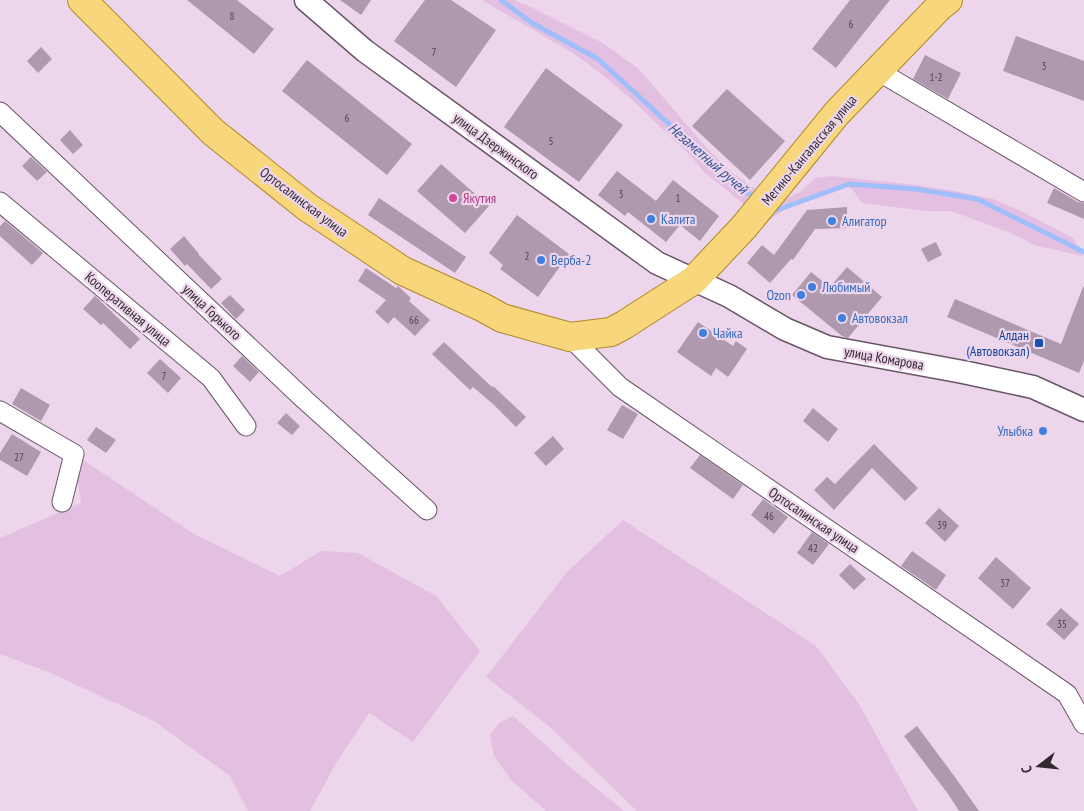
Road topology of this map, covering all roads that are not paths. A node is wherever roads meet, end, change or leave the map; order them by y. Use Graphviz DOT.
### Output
graph roads {
  1 [pos="82,0"];
  2 [pos="306,0"];
  3 [pos="948,0"];
  4 [pos="878,72"];
  5 [pos="0,112"];
  6 [pos="1084,192"];
  7 [pos="0,202"];
  8 [pos="694,280"];
  9 [pos="570,337"];
  10 [pos="1084,410"];
  11 [pos="0,411"];
  12 [pos="246,426"];
  13 [pos="62,502"];
  14 [pos="427,510"];
  15 [pos="1075,696"];
  16 [pos="1084,724"];
  1 -- 9 [label="main road, Ортосалинская улица"];
  2 -- 8 [label="street, улица Дзержинского"];
  3 -- 4 [label="main road, Мегино-Кангаласская улица"];
  4 -- 6 [label="street"];
  4 -- 8 [label="main road, Мегино-Кангаласская улица"];
  5 -- 14 [label="street, улица Горького"];
  7 -- 12 [label="street, Кооперативная улица"];
  8 -- 9 [label="main road, Ортосалинская улица"];
  8 -- 10 [label="street, улица Комарова"];
  9 -- 15 [label="street, Ортосалинская улица"];
  11 -- 13 [label="street"];
  15 -- 16 [label="street, Ортосалинская улица"];
}
